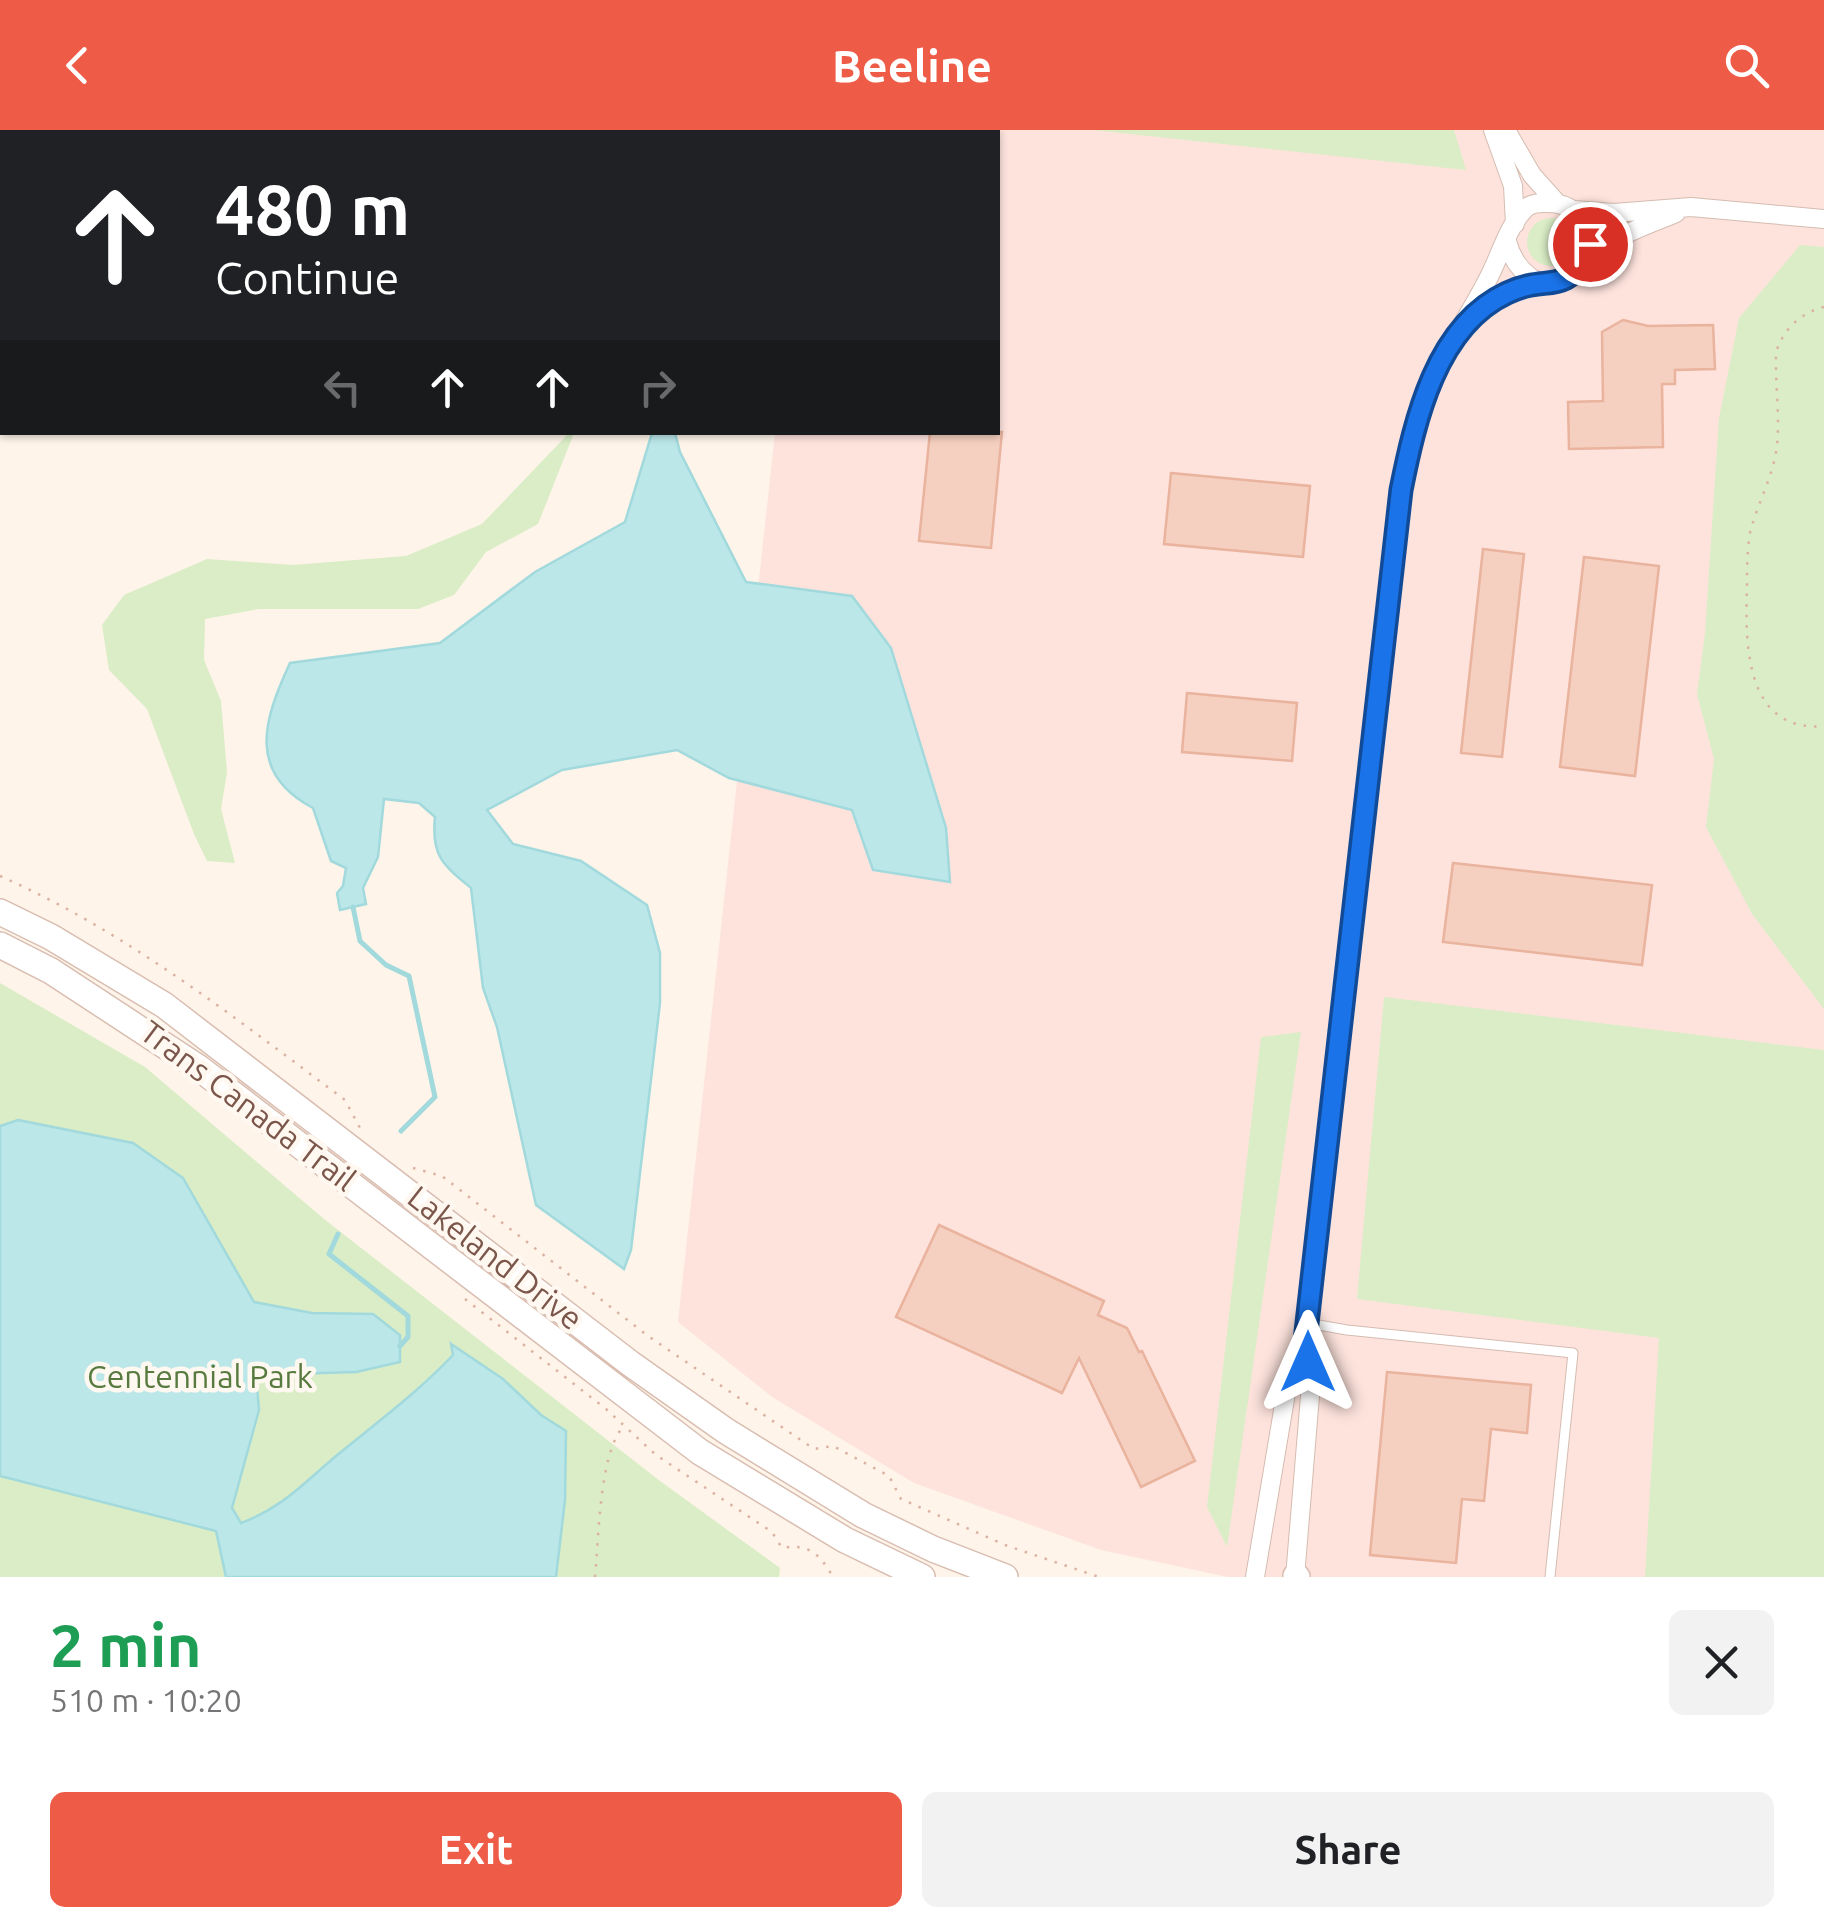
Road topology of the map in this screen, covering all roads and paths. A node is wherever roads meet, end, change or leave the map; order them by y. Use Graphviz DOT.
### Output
graph roads {
  1 [pos="1493,130"];
  2 [pos="1506,130"];
  3 [pos="1565,206"];
  4 [pos="1691,207"];
  5 [pos="1824,219"];
  6 [pos="1511,232"];
  7 [pos="1593,253"];
  8 [pos="1538,282"];
  9 [pos="1824,306"];
  10 [pos="1466,322"];
  11 [pos="1824,726"];
  12 [pos="0,876"];
  13 [pos="0,912"];
  14 [pos="0,945"];
  15 [pos="363,1134"];
  16 [pos="404,1166"];
  17 [pos="465,1300"];
  18 [pos="1306,1332"];
  19 [pos="624,1426"];
  20 [pos="595,1577"];
  21 [pos="833,1577"];
  22 [pos="922,1577"];
  23 [pos="1005,1577"];
  24 [pos="1099,1577"];
  25 [pos="1255,1577"];
  26 [pos="1296,1577"];
  27 [pos="1550,1577"];
  1 -- 6 [label="street"];
  2 -- 3 [label="street"];
  3 -- 4 [label="street"];
  3 -- 6 [label="street"];
  3 -- 7 [label="street"];
  4 -- 5 [label="street"];
  4 -- 7 [label="street"];
  6 -- 8 [label="street"];
  6 -- 10 [label="street"];
  7 -- 8 [label="street"];
  8 -- 10 [label="street"];
  9 -- 11 [label="path"];
  10 -- 18 [label="street"];
  12 -- 15 [label="path"];
  13 -- 23 [label="main road, Lakeland Drive"];
  14 -- 22 [label="main road, Lakeland Drive"];
  16 -- 24 [label="path"];
  17 -- 19 [label="path"];
  18 -- 25 [label="street"];
  18 -- 26 [label="street"];
  18 -- 27 [label="lane"];
  19 -- 20 [label="path"];
  19 -- 21 [label="path"];
}
